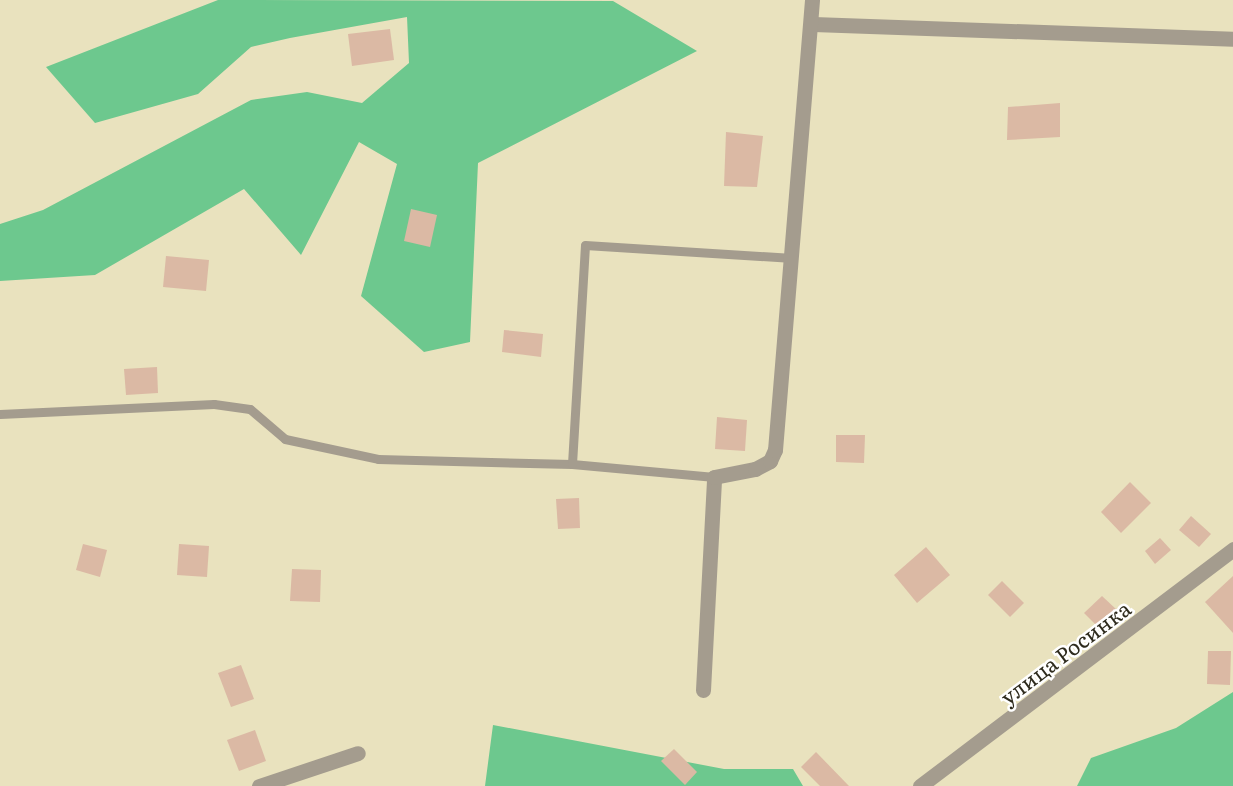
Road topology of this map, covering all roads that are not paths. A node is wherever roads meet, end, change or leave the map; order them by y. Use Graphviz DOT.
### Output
graph roads {
  1 [pos="812,0"];
  2 [pos="813,24"];
  3 [pos="1233,39"];
  4 [pos="794,258"];
  5 [pos="0,414"];
  6 [pos="572,464"];
  7 [pos="714,477"];
  8 [pos="1233,549"];
  9 [pos="703,690"];
  10 [pos="358,753"];
  11 [pos="259,786"];
  12 [pos="920,786"];
  1 -- 2 [label="street"];
  2 -- 3 [label="street"];
  2 -- 4 [label="street"];
  4 -- 6 [label="lane"];
  4 -- 7 [label="street"];
  5 -- 6 [label="lane"];
  6 -- 7 [label="lane"];
  7 -- 9 [label="street"];
  8 -- 12 [label="street, улица Росинка"];
  10 -- 11 [label="street"];
}
